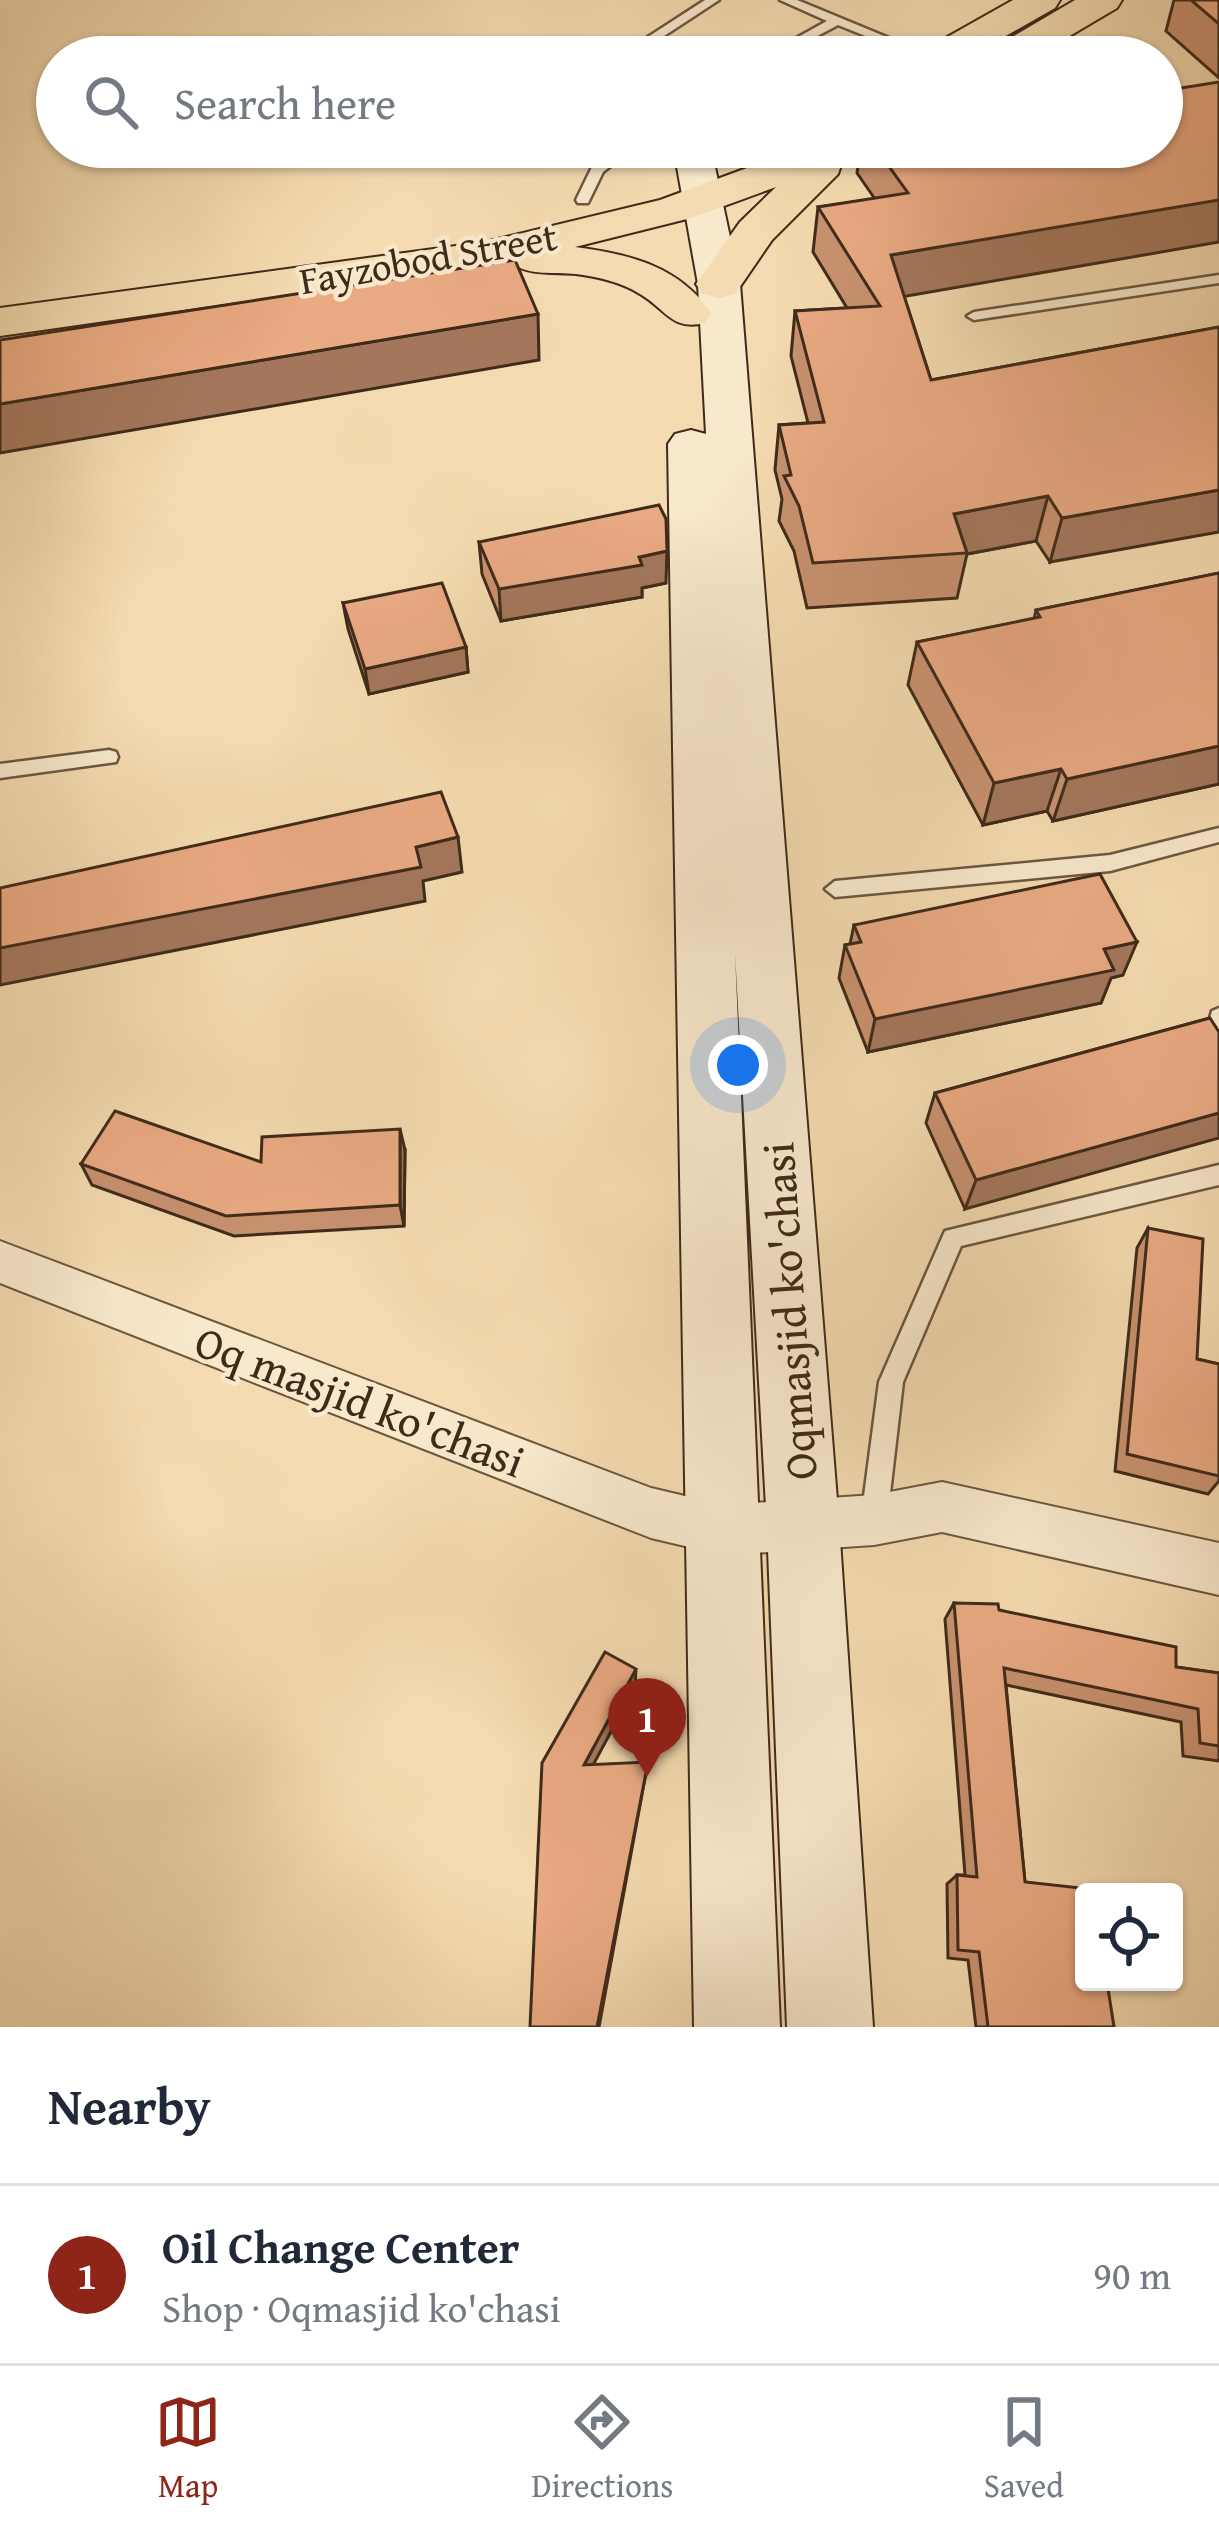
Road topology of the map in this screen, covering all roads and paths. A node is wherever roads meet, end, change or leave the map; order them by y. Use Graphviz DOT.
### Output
graph roads {
  1 [pos="713,0"];
  2 [pos="1041,0"];
  3 [pos="1103,0"];
  4 [pos="792,1"];
  5 [pos="836,21"];
  6 [pos="656,36"];
  7 [pos="808,36"];
  8 [pos="875,36"];
  9 [pos="977,36"];
  10 [pos="1042,36"];
  11 [pos="721,168"];
  12 [pos="821,168"];
  13 [pos="685,174"];
  14 [pos="485,256"];
  15 [pos="1219,279"];
  16 [pos="0,287"];
  17 [pos="704,298"];
  18 [pos="974,316"];
  19 [pos="0,322"];
  20 [pos="109,757"];
  21 [pos="0,771"];
  22 [pos="1219,835"];
  23 [pos="835,889"];
  24 [pos="1219,1174"];
  25 [pos="0,1262"];
  26 [pos="874,1520"];
  27 [pos="803,1526"];
  28 [pos="723,1530"];
  29 [pos="1219,1569"];
  30 [pos="737,2027"];
  31 [pos="830,2027"];
  1 -- 6 [label="lane"];
  2 -- 9 [label="main road"];
  3 -- 10 [label="main road"];
  4 -- 5 [label="lane"];
  5 -- 7 [label="lane"];
  5 -- 8 [label="lane"];
  11 -- 13 [label="main road, Fayzobod Street"];
  12 -- 17 [label="main road"];
  13 -- 14 [label="main road, Fayzobod Street"];
  13 -- 16 [label="main road, Fayzobod Street"];
  13 -- 17 [label="main road, Oqmasjid ko'chasi"];
  14 -- 17 [label="main road"];
  14 -- 19 [label="main road, Fayzobod Street"];
  15 -- 18 [label="lane"];
  17 -- 27 [label="main road, Oqmasjid ko'chasi"];
  17 -- 28 [label="main road, Oqmasjid ko'chasi"];
  20 -- 21 [label="lane"];
  22 -- 23 [label="lane"];
  24 -- 26 [label="lane"];
  25 -- 28 [label="street, Oq masjid ko'chasi"];
  26 -- 27 [label="street, Oq masjid ko'chasi"];
  26 -- 29 [label="street, Oq masjid ko'chasi"];
  27 -- 28 [label="street, Oq masjid ko'chasi"];
  27 -- 31 [label="main road, Oqmasjid ko'chasi"];
  28 -- 30 [label="main road, Oqmasjid ko'chasi"];
}
